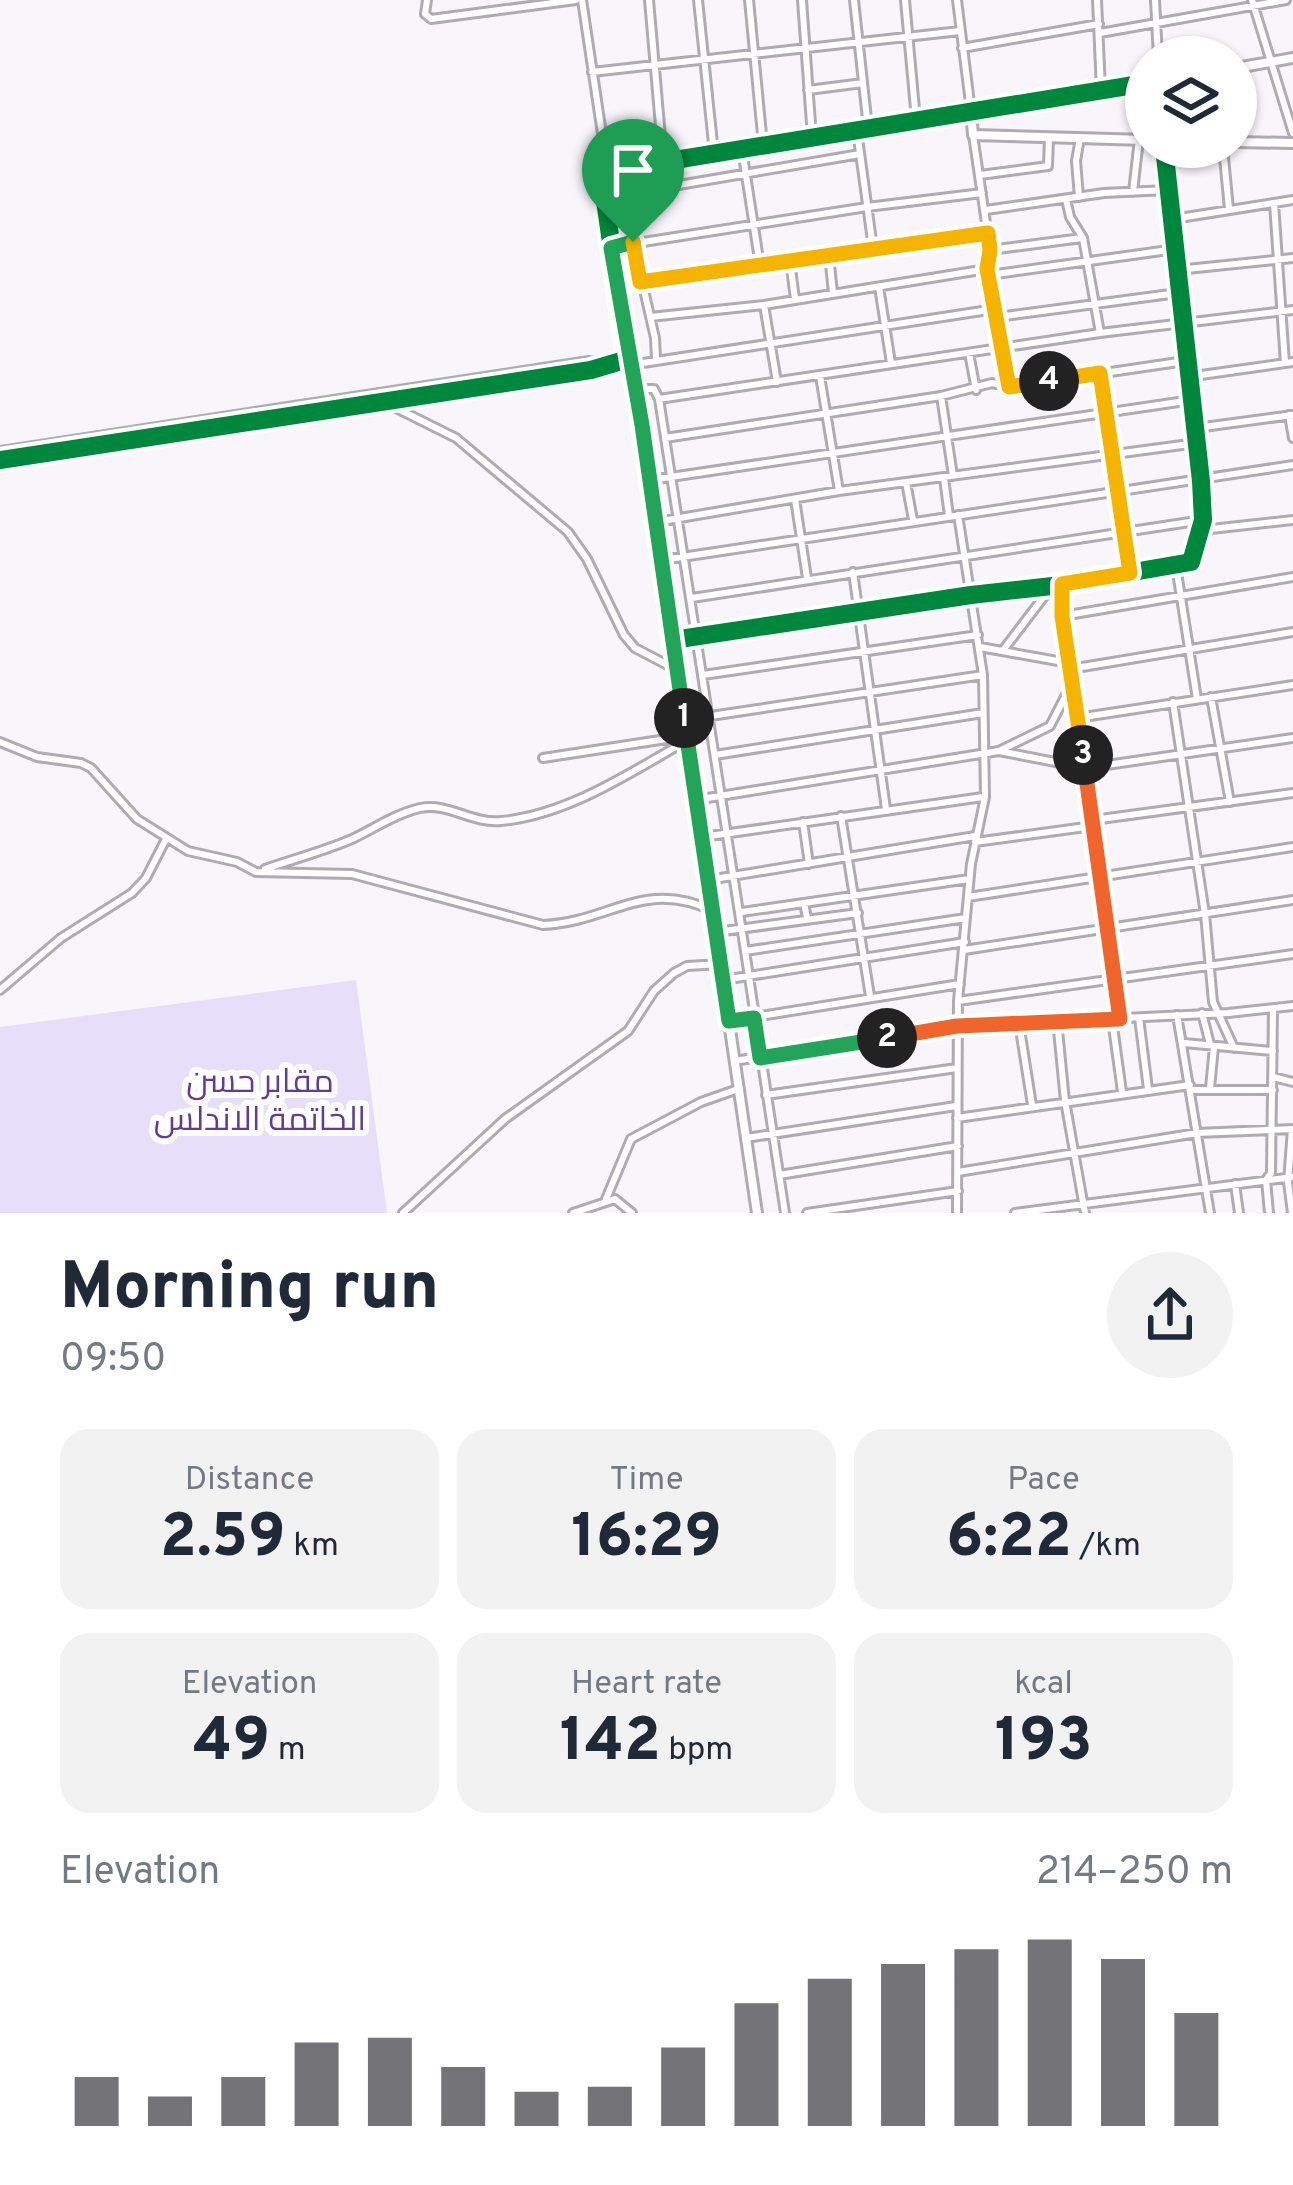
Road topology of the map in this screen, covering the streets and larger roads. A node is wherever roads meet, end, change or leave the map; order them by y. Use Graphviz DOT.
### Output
graph roads {
  1 [pos="427,0"];
  2 [pos="579,0"];
  3 [pos="649,0"];
  4 [pos="698,0"];
  5 [pos="749,0"];
  6 [pos="802,0"];
  7 [pos="854,0"];
  8 [pos="905,0"];
  9 [pos="957,0"];
  10 [pos="1097,0"];
  11 [pos="1155,0"];
  12 [pos="1286,0"];
  13 [pos="1253,4"];
  14 [pos="1156,25"];
  15 [pos="1099,28"];
  16 [pos="960,32"];
  17 [pos="1157,36"];
  18 [pos="908,38"];
  19 [pos="859,44"];
  20 [pos="806,47"];
  21 [pos="962,48"];
  22 [pos="755,52"];
  23 [pos="704,58"];
  24 [pos="1293,58"];
  25 [pos="1272,62"];
  26 [pos="654,63"];
  27 [pos="1257,64"];
  28 [pos="592,72"];
  29 [pos="863,83"];
  30 [pos="1125,86"];
  31 [pos="808,89"];
  32 [pos="1101,90"];
  33 [pos="971,111"];
  34 [pos="916,120"];
  35 [pos="862,129"];
  36 [pos="1293,133"];
  37 [pos="973,134"];
  38 [pos="812,137"];
  39 [pos="1049,137"];
  40 [pos="1080,138"];
  41 [pos="1125,139"];
  42 [pos="1257,142"];
  43 [pos="1293,143"];
  44 [pos="763,145"];
  45 [pos="742,148"];
  46 [pos="714,153"];
  47 [pos="860,154"];
  48 [pos="663,160"];
  49 [pos="1137,168"];
  50 [pos="1165,168"];
  51 [pos="1225,168"];
  52 [pos="608,174"];
  53 [pos="746,174"];
  54 [pos="979,175"];
  55 [pos="1167,190"];
  56 [pos="1133,192"];
  57 [pos="982,193"];
  58 [pos="1079,197"];
  59 [pos="1066,199"];
  60 [pos="1293,200"];
  61 [pos="1274,203"];
  62 [pos="867,206"];
  63 [pos="984,210"];
  64 [pos="1229,210"];
  65 [pos="1173,219"];
  66 [pos="754,225"];
  67 [pos="988,233"];
  68 [pos="1083,238"];
  69 [pos="633,242"];
  70 [pos="611,248"];
  71 [pos="873,248"];
  72 [pos="990,250"];
  73 [pos="1176,250"];
  74 [pos="829,255"];
  75 [pos="1293,258"];
  76 [pos="1087,260"];
  77 [pos="790,261"];
  78 [pos="1276,261"];
  79 [pos="760,266"];
  80 [pos="1176,271"];
  81 [pos="987,272"];
  82 [pos="640,282"];
  83 [pos="616,286"];
  84 [pos="879,287"];
  85 [pos="1178,293"];
  86 [pos="833,295"];
  87 [pos="795,299"];
  88 [pos="1092,303"];
  89 [pos="764,305"];
  90 [pos="1293,310"];
  91 [pos="1280,312"];
  92 [pos="996,313"];
  93 [pos="650,317"];
  94 [pos="1181,323"];
  95 [pos="884,324"];
  96 [pos="1100,333"];
  97 [pos="769,341"];
  98 [pos="1004,347"];
  99 [pos="969,353"];
  100 [pos="656,360"];
  101 [pos="1185,361"];
  102 [pos="629,362"];
  103 [pos="891,363"];
  104 [pos="1289,363"];
  105 [pos="602,364"];
  106 [pos="1100,373"];
  107 [pos="820,375"];
  108 [pos="1187,377"];
  109 [pos="777,382"];
  110 [pos="1009,387"];
  111 [pos="634,388"];
  112 [pos="976,390"];
  113 [pos="940,397"];
  114 [pos="659,399"];
  115 [pos="1192,400"];
  116 [pos="383,401"];
  117 [pos="1105,414"];
  118 [pos="828,415"];
  119 [pos="1291,415"];
  120 [pos="1196,428"];
  121 [pos="665,438"];
  122 [pos="947,438"];
  123 [pos="1293,439"];
  124 [pos="1197,443"];
  125 [pos="832,454"];
  126 [pos="1113,454"];
  127 [pos="0,456"];
  128 [pos="1293,465"];
  129 [pos="948,477"];
  130 [pos="671,478"];
  131 [pos="650,480"];
  132 [pos="1201,481"];
  133 [pos="907,482"];
  134 [pos="839,491"];
  135 [pos="1117,491"];
  136 [pos="795,499"];
  137 [pos="954,515"];
  138 [pos="679,519"];
  139 [pos="1203,520"];
  140 [pos="1293,520"];
  141 [pos="656,522"];
  142 [pos="914,522"];
  143 [pos="1202,530"];
  144 [pos="1124,532"];
  145 [pos="801,539"];
  146 [pos="965,554"];
  147 [pos="686,557"];
  148 [pos="662,560"];
  149 [pos="1176,566"];
  150 [pos="853,572"];
  151 [pos="1130,573"];
  152 [pos="1293,577"];
  153 [pos="807,578"];
  154 [pos="1062,584"];
  155 [pos="1052,586"];
  156 [pos="971,595"];
  157 [pos="1180,596"];
  158 [pos="692,598"];
  159 [pos="858,612"];
  160 [pos="1062,616"];
  161 [pos="1293,632"];
  162 [pos="698,635"];
  163 [pos="978,635"];
  164 [pos="673,640"];
  165 [pos="980,647"];
  166 [pos="1189,648"];
  167 [pos="1004,650"];
  168 [pos="864,651"];
  169 [pos="1069,666"];
  170 [pos="677,670"];
  171 [pos="983,674"];
  172 [pos="703,675"];
  173 [pos="1072,684"];
  174 [pos="1293,686"];
  175 [pos="868,691"];
  176 [pos="1211,698"];
  177 [pos="1197,700"];
  178 [pos="1173,702"];
  179 [pos="983,713"];
  180 [pos="709,717"];
  181 [pos="1077,718"];
  182 [pos="684,720"];
  183 [pos="874,731"];
  184 [pos="686,739"];
  185 [pos="1293,739"];
  186 [pos="0,742"];
  187 [pos="1219,748"];
  188 [pos="999,752"];
  189 [pos="1182,752"];
  190 [pos="984,754"];
  191 [pos="715,755"];
  192 [pos="543,758"];
  193 [pos="1086,768"];
  194 [pos="880,769"];
  195 [pos="1293,794"];
  196 [pos="721,796"];
  197 [pos="985,797"];
  198 [pos="695,800"];
  199 [pos="1230,802"];
  200 [pos="1190,807"];
  201 [pos="886,809"];
  202 [pos="842,817"];
  203 [pos="802,822"];
  204 [pos="1093,823"];
  205 [pos="727,835"];
  206 [pos="702,838"];
  207 [pos="166,839"];
  208 [pos="975,839"];
  209 [pos="1293,847"];
  210 [pos="849,856"];
  211 [pos="1198,862"];
  212 [pos="809,864"];
  213 [pos="256,872"];
  214 [pos="1100,876"];
  215 [pos="733,877"];
  216 [pos="969,879"];
  217 [pos="708,880"];
  218 [pos="856,896"];
  219 [pos="968,897"];
  220 [pos="1293,900"];
  221 [pos="804,903"];
  222 [pos="713,911"];
  223 [pos="742,912"];
  224 [pos="858,913"];
  225 [pos="1205,914"];
  226 [pos="807,918"];
  227 [pos="966,918"];
  228 [pos="744,928"];
  229 [pos="1108,930"];
  230 [pos="716,932"];
  231 [pos="860,932"];
  232 [pos="964,946"];
  233 [pos="745,950"];
  234 [pos="1293,954"];
  235 [pos="864,959"];
  236 [pos="721,964"];
  237 [pos="1211,965"];
  238 [pos="749,977"];
  239 [pos="1115,977"];
  240 [pos="723,980"];
  241 [pos="960,985"];
  242 [pos="0,990"];
  243 [pos="870,997"];
  244 [pos="958,1001"];
  245 [pos="1293,1006"];
  246 [pos="1273,1010"];
  247 [pos="1218,1012"];
  248 [pos="1202,1013"];
  249 [pos="1177,1015"];
  250 [pos="754,1018"];
  251 [pos="1139,1018"];
  252 [pos="1116,1019"];
  253 [pos="1057,1020"];
  254 [pos="729,1021"];
  255 [pos="1019,1023"];
  256 [pos="957,1026"];
  257 [pos="1184,1043"];
  258 [pos="1212,1047"];
  259 [pos="1234,1048"];
  260 [pos="1273,1051"];
  261 [pos="760,1058"];
  262 [pos="734,1061"];
  263 [pos="957,1068"];
  264 [pos="1273,1077"];
  265 [pos="1293,1082"];
  266 [pos="1190,1087"];
  267 [pos="1210,1088"];
  268 [pos="738,1089"];
  269 [pos="1148,1089"];
  270 [pos="1273,1090"];
  271 [pos="1122,1092"];
  272 [pos="766,1095"];
  273 [pos="1065,1101"];
  274 [pos="1032,1105"];
  275 [pos="957,1106"];
  276 [pos="957,1118"];
  277 [pos="1272,1128"];
  278 [pos="1292,1129"];
  279 [pos="1197,1133"];
  280 [pos="772,1135"];
  281 [pos="746,1138"];
  282 [pos="958,1146"];
  283 [pos="1074,1155"];
  284 [pos="958,1172"];
  285 [pos="778,1175"];
  286 [pos="1291,1178"];
  287 [pos="1266,1180"];
  288 [pos="1235,1184"];
  289 [pos="1206,1187"];
  290 [pos="958,1191"];
  291 [pos="606,1199"];
  292 [pos="1084,1209"];
  293 [pos="403,1213"];
  294 [pos="573,1213"];
  295 [pos="632,1213"];
  296 [pos="758,1213"];
  297 [pos="785,1213"];
  298 [pos="807,1213"];
  299 [pos="957,1213"];
  300 [pos="1015,1213"];
  301 [pos="1210,1213"];
  302 [pos="1239,1213"];
  303 [pos="1269,1213"];
  304 [pos="1292,1213"];
  1 -- 2 [label="street"];
  2 -- 28 [label="street"];
  3 -- 26 [label="street"];
  4 -- 23 [label="street"];
  5 -- 22 [label="street"];
  6 -- 20 [label="street"];
  7 -- 19 [label="street"];
  8 -- 18 [label="street"];
  9 -- 16 [label="street"];
  10 -- 15 [label="street"];
  11 -- 14 [label="street"];
  12 -- 13 [label="street"];
  13 -- 14 [label="street"];
  13 -- 25 [label="street"];
  14 -- 15 [label="street"];
  14 -- 17 [label="street"];
  15 -- 21 [label="street"];
  15 -- 32 [label="street"];
  16 -- 18 [label="street"];
  16 -- 21 [label="street"];
  18 -- 19 [label="street"];
  18 -- 34 [label="street"];
  19 -- 20 [label="street"];
  19 -- 29 [label="street"];
  20 -- 22 [label="street"];
  20 -- 31 [label="street"];
  21 -- 33 [label="street"];
  22 -- 23 [label="street"];
  22 -- 44 [label="street"];
  23 -- 26 [label="street"];
  23 -- 46 [label="street"];
  24 -- 25 [label="street"];
  25 -- 27 [label="street"];
  25 -- 36 [label="street"];
  26 -- 28 [label="street"];
  26 -- 48 [label="street"];
  28 -- 52 [label="street"];
  29 -- 31 [label="street"];
  29 -- 35 [label="street"];
  30 -- 32 [label="street"];
  31 -- 38 [label="street"];
  32 -- 33 [label="street"];
  33 -- 34 [label="street"];
  33 -- 37 [label="street"];
  34 -- 35 [label="street"];
  35 -- 38 [label="street"];
  35 -- 47 [label="street"];
  37 -- 39 [label="street"];
  37 -- 54 [label="street"];
  38 -- 44 [label="street"];
  39 -- 40 [label="street"];
  39 -- 54 [label="street"];
  40 -- 41 [label="street"];
  40 -- 58 [label="street"];
  42 -- 43 [label="street"];
  44 -- 45 [label="street"];
  45 -- 46 [label="street"];
  45 -- 53 [label="street"];
  46 -- 48 [label="street"];
  47 -- 53 [label="street"];
  47 -- 62 [label="street"];
  48 -- 52 [label="street"];
  49 -- 56 [label="street"];
  50 -- 55 [label="street"];
  51 -- 64 [label="street"];
  52 -- 70 [label="street"];
  53 -- 66 [label="street"];
  53 -- 69 [label="street"];
  54 -- 57 [label="street"];
  55 -- 56 [label="street"];
  55 -- 65 [label="street"];
  56 -- 58 [label="street"];
  57 -- 62 [label="street"];
  57 -- 63 [label="street"];
  58 -- 59 [label="street"];
  59 -- 63 [label="street"];
  59 -- 68 [label="street"];
  60 -- 61 [label="street"];
  61 -- 64 [label="street"];
  61 -- 78 [label="street"];
  62 -- 66 [label="street"];
  62 -- 71 [label="street"];
  63 -- 67 [label="street"];
  64 -- 65 [label="street"];
  65 -- 73 [label="street"];
  66 -- 69 [label="street"];
  66 -- 79 [label="street"];
  67 -- 71 [label="street"];
  67 -- 72 [label="street"];
  68 -- 72 [label="street"];
  68 -- 76 [label="street"];
  69 -- 70 [label="street"];
  69 -- 82 [label="street"];
  70 -- 83 [label="street"];
  71 -- 74 [label="street"];
  72 -- 81 [label="street"];
  73 -- 76 [label="street"];
  73 -- 80 [label="street"];
  74 -- 77 [label="street"];
  74 -- 86 [label="street"];
  75 -- 78 [label="street"];
  76 -- 81 [label="street"];
  76 -- 88 [label="street"];
  77 -- 79 [label="street"];
  77 -- 87 [label="street"];
  78 -- 80 [label="street"];
  78 -- 91 [label="street"];
  79 -- 82 [label="street"];
  80 -- 85 [label="street"];
  81 -- 84 [label="street"];
  81 -- 92 [label="street"];
  82 -- 83 [label="street"];
  82 -- 93 [label="street"];
  83 -- 102 [label="street"];
  84 -- 86 [label="street"];
  84 -- 95 [label="street"];
  85 -- 88 [label="street"];
  85 -- 94 [label="street"];
  86 -- 87 [label="street"];
  87 -- 89 [label="street"];
  88 -- 92 [label="street"];
  88 -- 96 [label="street"];
  89 -- 93 [label="street"];
  89 -- 97 [label="street"];
  90 -- 91 [label="street"];
  91 -- 94 [label="street"];
  91 -- 104 [label="street"];
  92 -- 95 [label="street"];
  92 -- 98 [label="street"];
  93 -- 100 [label="street"];
  94 -- 96 [label="street"];
  94 -- 101 [label="street"];
  95 -- 97 [label="street"];
  95 -- 103 [label="street"];
  96 -- 98 [label="street"];
  97 -- 100 [label="street"];
  97 -- 109 [label="street"];
  98 -- 99 [label="street"];
  98 -- 110 [label="street"];
  99 -- 103 [label="street"];
  99 -- 112 [label="street"];
  100 -- 102 [label="street"];
  101 -- 106 [label="street"];
  101 -- 108 [label="street"];
  102 -- 105 [label="street"];
  102 -- 111 [label="street"];
  103 -- 107 [label="street"];
  104 -- 108 [label="street"];
  105 -- 116 [label="street"];
  105 -- 127 [label="street"];
  106 -- 110 [label="street"];
  106 -- 117 [label="street"];
  107 -- 109 [label="street"];
  107 -- 118 [label="street"];
  108 -- 115 [label="street"];
  109 -- 114 [label="street"];
  110 -- 112 [label="street"];
  111 -- 114 [label="street"];
  111 -- 131 [label="street"];
  112 -- 113 [label="street"];
  113 -- 118 [label="street"];
  113 -- 122 [label="street"];
  114 -- 121 [label="street"];
  115 -- 117 [label="street"];
  115 -- 120 [label="street"];
  116 -- 127 [label="street"];
  116 -- 170 [label="street"];
  117 -- 122 [label="street"];
  117 -- 126 [label="street"];
  118 -- 121 [label="street"];
  118 -- 125 [label="street"];
  119 -- 120 [label="street"];
  119 -- 123 [label="street"];
  120 -- 124 [label="street"];
  121 -- 130 [label="street"];
  122 -- 125 [label="street"];
  122 -- 129 [label="street"];
  124 -- 126 [label="street"];
  124 -- 132 [label="street"];
  125 -- 130 [label="street"];
  125 -- 134 [label="street"];
  126 -- 129 [label="street"];
  126 -- 135 [label="street"];
  128 -- 132 [label="street"];
  129 -- 133 [label="street"];
  129 -- 137 [label="street"];
  130 -- 131 [label="street"];
  130 -- 138 [label="street"];
  131 -- 141 [label="street"];
  132 -- 135 [label="street"];
  132 -- 139 [label="street"];
  133 -- 134 [label="street"];
  133 -- 142 [label="street"];
  134 -- 136 [label="street"];
  135 -- 137 [label="street"];
  135 -- 144 [label="street"];
  136 -- 138 [label="street"];
  136 -- 145 [label="street"];
  137 -- 142 [label="street"];
  137 -- 146 [label="street"];
  138 -- 141 [label="street"];
  138 -- 147 [label="street"];
  139 -- 143 [label="street"];
  139 -- 144 [label="street"];
  140 -- 143 [label="street"];
  141 -- 148 [label="street"];
  142 -- 145 [label="street"];
  143 -- 149 [label="street"];
  144 -- 146 [label="street"];
  144 -- 151 [label="street"];
  145 -- 147 [label="street"];
  145 -- 153 [label="street"];
  146 -- 150 [label="street"];
  146 -- 156 [label="street"];
  147 -- 148 [label="street"];
  147 -- 158 [label="street"];
  148 -- 164 [label="street"];
  149 -- 151 [label="street"];
  149 -- 157 [label="street"];
  150 -- 153 [label="street"];
  150 -- 159 [label="street"];
  151 -- 154 [label="street"];
  152 -- 157 [label="street"];
  153 -- 158 [label="street"];
  154 -- 155 [label="street"];
  154 -- 160 [label="street"];
  155 -- 156 [label="street"];
  155 -- 167 [label="street"];
  156 -- 159 [label="street"];
  156 -- 163 [label="street"];
  157 -- 160 [label="street"];
  157 -- 166 [label="street"];
  158 -- 162 [label="street"];
  159 -- 162 [label="street"];
  159 -- 168 [label="street"];
  160 -- 169 [label="street"];
  161 -- 166 [label="street"];
  162 -- 164 [label="street"];
  162 -- 172 [label="street"];
  163 -- 165 [label="street"];
  163 -- 168 [label="street"];
  164 -- 170 [label="street"];
  165 -- 167 [label="street"];
  165 -- 171 [label="street"];
  166 -- 169 [label="street"];
  166 -- 177 [label="street"];
  167 -- 169 [label="street"];
  168 -- 172 [label="street"];
  168 -- 175 [label="street"];
  169 -- 173 [label="street"];
  170 -- 182 [label="street"];
  171 -- 175 [label="street"];
  171 -- 179 [label="street"];
  172 -- 180 [label="street"];
  173 -- 181 [label="street"];
  173 -- 188 [label="street"];
  174 -- 176 [label="street"];
  175 -- 180 [label="street"];
  175 -- 183 [label="street"];
  176 -- 177 [label="street"];
  176 -- 187 [label="street"];
  177 -- 178 [label="street"];
  178 -- 181 [label="street"];
  178 -- 189 [label="street"];
  179 -- 183 [label="street"];
  179 -- 190 [label="street"];
  180 -- 182 [label="street"];
  180 -- 191 [label="street"];
  181 -- 193 [label="street"];
  182 -- 184 [label="street"];
  183 -- 191 [label="street"];
  183 -- 194 [label="street"];
  184 -- 192 [label="street"];
  184 -- 198 [label="street"];
  184 -- 213 [label="street"];
  185 -- 187 [label="street"];
  186 -- 207 [label="street"];
  187 -- 189 [label="street"];
  187 -- 199 [label="street"];
  188 -- 190 [label="street"];
  188 -- 193 [label="street"];
  189 -- 193 [label="street"];
  189 -- 200 [label="street"];
  190 -- 194 [label="street"];
  190 -- 197 [label="street"];
  191 -- 196 [label="street"];
  193 -- 204 [label="street"];
  194 -- 196 [label="street"];
  194 -- 201 [label="street"];
  195 -- 199 [label="street"];
  196 -- 198 [label="street"];
  196 -- 205 [label="street"];
  197 -- 201 [label="street"];
  197 -- 208 [label="street"];
  198 -- 206 [label="street"];
  199 -- 200 [label="street"];
  200 -- 204 [label="street"];
  200 -- 211 [label="street"];
  201 -- 202 [label="street"];
  202 -- 203 [label="street"];
  202 -- 210 [label="street"];
  203 -- 205 [label="street"];
  203 -- 212 [label="street"];
  204 -- 208 [label="street"];
  204 -- 214 [label="street"];
  205 -- 206 [label="street"];
  205 -- 215 [label="street"];
  206 -- 217 [label="street"];
  207 -- 213 [label="street"];
  207 -- 242 [label="street"];
  208 -- 210 [label="street"];
  208 -- 216 [label="street"];
  209 -- 211 [label="street"];
  210 -- 212 [label="street"];
  210 -- 218 [label="street"];
  211 -- 214 [label="street"];
  211 -- 225 [label="street"];
  212 -- 215 [label="street"];
  213 -- 222 [label="street"];
  214 -- 219 [label="street"];
  214 -- 229 [label="street"];
  215 -- 217 [label="street"];
  215 -- 223 [label="street"];
  216 -- 218 [label="street"];
  216 -- 219 [label="street"];
  217 -- 222 [label="street"];
  218 -- 221 [label="street"];
  218 -- 224 [label="street"];
  219 -- 227 [label="street"];
  220 -- 225 [label="street"];
  221 -- 223 [label="street"];
  221 -- 226 [label="street"];
  222 -- 230 [label="street"];
  223 -- 228 [label="street"];
  224 -- 226 [label="street"];
  224 -- 231 [label="street"];
  225 -- 229 [label="street"];
  225 -- 237 [label="street"];
  226 -- 228 [label="street"];
  227 -- 231 [label="street"];
  227 -- 232 [label="street"];
  228 -- 230 [label="street"];
  228 -- 233 [label="street"];
  229 -- 232 [label="street"];
  229 -- 239 [label="street"];
  230 -- 236 [label="street"];
  231 -- 233 [label="street"];
  231 -- 235 [label="street"];
  232 -- 235 [label="street"];
  232 -- 241 [label="street"];
  233 -- 238 [label="street"];
  234 -- 237 [label="street"];
  235 -- 238 [label="street"];
  235 -- 243 [label="street"];
  236 -- 240 [label="street"];
  236 -- 293 [label="street"];
  237 -- 239 [label="street"];
  237 -- 247 [label="street"];
  238 -- 240 [label="street"];
  238 -- 250 [label="street"];
  239 -- 244 [label="street"];
  239 -- 252 [label="street"];
  240 -- 254 [label="street"];
  241 -- 243 [label="street"];
  241 -- 244 [label="street"];
  243 -- 250 [label="street"];
  244 -- 256 [label="street"];
  245 -- 246 [label="street"];
  246 -- 247 [label="street"];
  246 -- 260 [label="street"];
  247 -- 248 [label="street"];
  247 -- 259 [label="street"];
  248 -- 249 [label="street"];
  248 -- 258 [label="street"];
  249 -- 251 [label="street"];
  249 -- 257 [label="street"];
  250 -- 254 [label="street"];
  250 -- 261 [label="street"];
  251 -- 252 [label="street"];
  251 -- 269 [label="street"];
  252 -- 253 [label="street"];
  252 -- 271 [label="street"];
  253 -- 255 [label="street"];
  253 -- 273 [label="street"];
  254 -- 262 [label="street"];
  255 -- 256 [label="street"];
  255 -- 274 [label="street"];
  256 -- 261 [label="street"];
  256 -- 263 [label="street"];
  257 -- 258 [label="street"];
  257 -- 266 [label="street"];
  258 -- 259 [label="street"];
  258 -- 267 [label="street"];
  259 -- 260 [label="street"];
  260 -- 264 [label="street"];
  261 -- 262 [label="street"];
  261 -- 272 [label="street"];
  262 -- 268 [label="street"];
  263 -- 272 [label="street"];
  263 -- 275 [label="street"];
  264 -- 265 [label="street"];
  264 -- 270 [label="street"];
  266 -- 267 [label="street"];
  266 -- 269 [label="street"];
  266 -- 279 [label="street"];
  267 -- 270 [label="street"];
  268 -- 281 [label="street"];
  268 -- 291 [label="street"];
  269 -- 271 [label="street"];
  270 -- 277 [label="street"];
  271 -- 273 [label="street"];
  272 -- 280 [label="street"];
  273 -- 274 [label="street"];
  273 -- 283 [label="street"];
  274 -- 276 [label="street"];
  275 -- 276 [label="street"];
  275 -- 280 [label="street"];
  276 -- 282 [label="street"];
  277 -- 278 [label="street"];
  277 -- 279 [label="street"];
  277 -- 287 [label="street"];
  278 -- 286 [label="street"];
  279 -- 283 [label="street"];
  279 -- 289 [label="street"];
  280 -- 281 [label="street"];
  280 -- 285 [label="street"];
  281 -- 296 [label="street"];
  282 -- 284 [label="street"];
  282 -- 285 [label="street"];
  283 -- 284 [label="street"];
  283 -- 292 [label="street"];
  284 -- 290 [label="street"];
  285 -- 297 [label="street"];
  286 -- 287 [label="street"];
  286 -- 304 [label="street"];
  287 -- 288 [label="street"];
  287 -- 303 [label="street"];
  288 -- 289 [label="street"];
  288 -- 302 [label="street"];
  289 -- 292 [label="street"];
  289 -- 301 [label="street"];
  290 -- 298 [label="street"];
  290 -- 299 [label="street"];
  291 -- 294 [label="street"];
  291 -- 295 [label="street"];
  292 -- 300 [label="street"];
}
